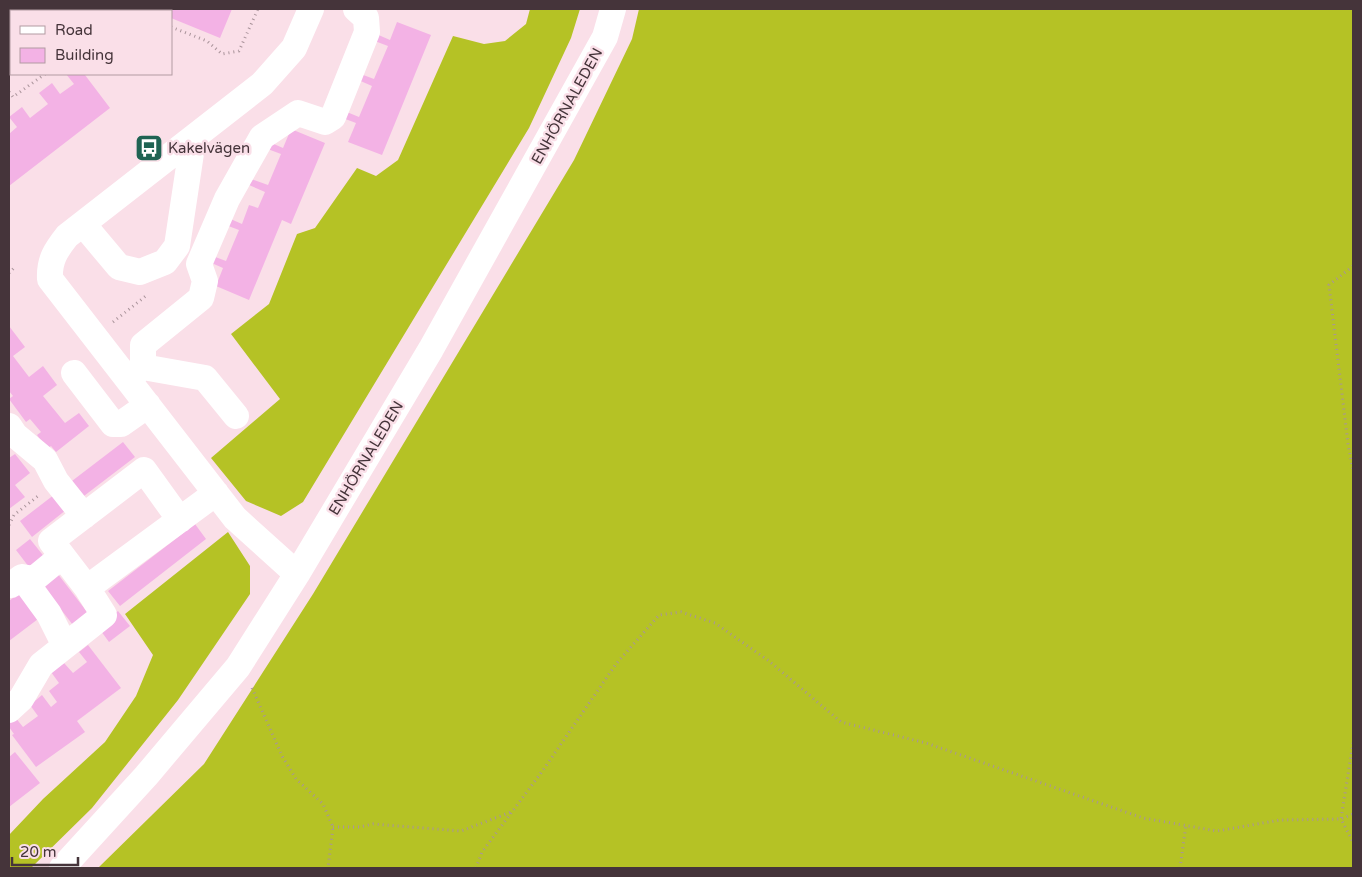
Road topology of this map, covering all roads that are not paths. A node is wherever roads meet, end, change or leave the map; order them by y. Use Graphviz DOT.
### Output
graph roads {
  1 [pos="311,9"];
  2 [pos="356,9"];
  3 [pos="613,9"];
  4 [pos="193,140"];
  5 [pos="83,224"];
  6 [pos="135,372"];
  7 [pos="74,373"];
  8 [pos="148,405"];
  9 [pos="236,416"];
  10 [pos="9,426"];
  11 [pos="216,493"];
  12 [pos="84,516"];
  13 [pos="180,520"];
  14 [pos="62,556"];
  15 [pos="297,574"];
  16 [pos="15,582"];
  17 [pos="87,588"];
  18 [pos="64,644"];
  19 [pos="9,710"];
  20 [pos="62,868"];
  1 -- 4 [label="street"];
  2 -- 6 [label="street"];
  3 -- 15 [label="street, ENHÖRNALEDEN"];
  4 -- 5 [label="street"];
  4 -- 5 [label="street"];
  5 -- 6 [label="street"];
  6 -- 8 [label="street"];
  6 -- 9 [label="street"];
  7 -- 8 [label="street"];
  8 -- 11 [label="street"];
  10 -- 12 [label="street"];
  11 -- 13 [label="street"];
  11 -- 15 [label="street"];
  12 -- 13 [label="street"];
  12 -- 14 [label="street"];
  13 -- 17 [label="street"];
  14 -- 16 [label="street"];
  14 -- 17 [label="street"];
  15 -- 20 [label="street, ENHÖRNALEDEN"];
  16 -- 18 [label="street"];
  17 -- 18 [label="street"];
  18 -- 19 [label="street"];
}
